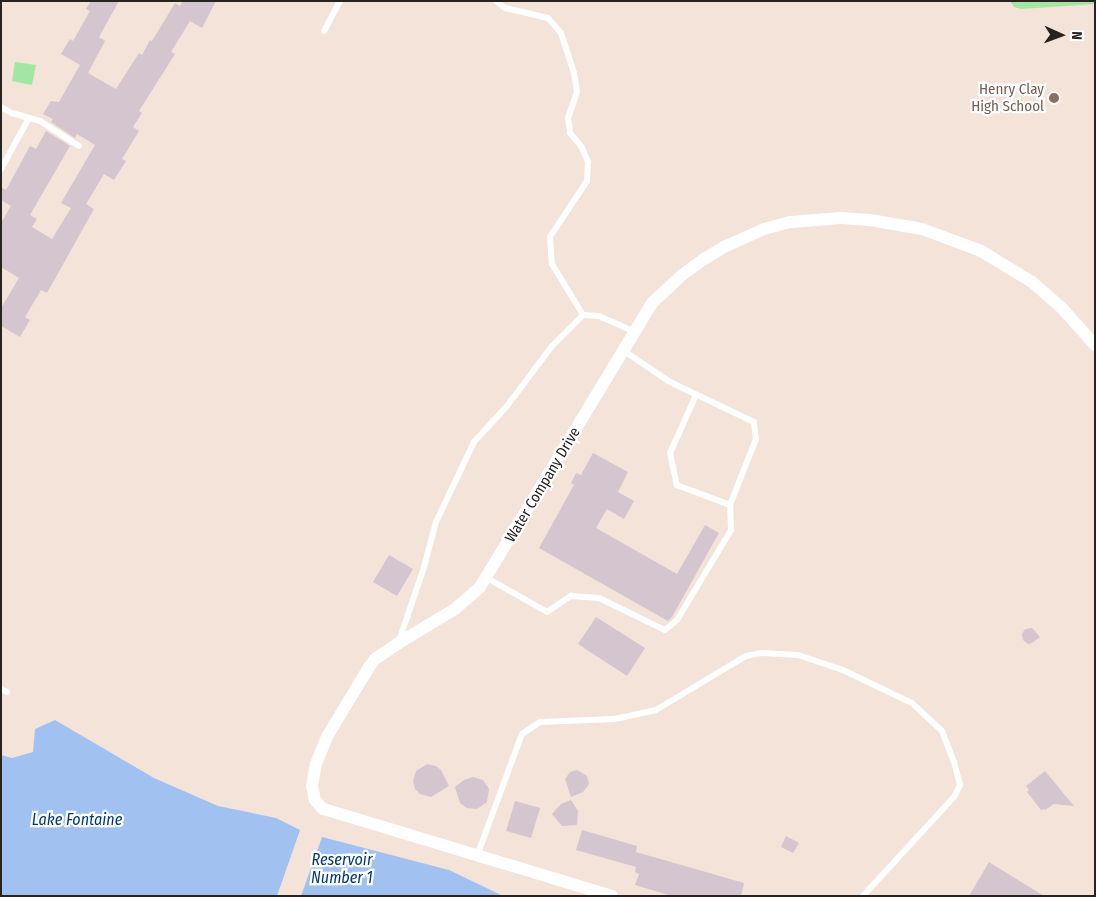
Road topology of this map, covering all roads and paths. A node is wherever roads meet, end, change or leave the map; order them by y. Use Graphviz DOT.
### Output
graph roads {
  1 [pos="340,1"];
  2 [pos="496,1"];
  3 [pos="324,31"];
  4 [pos="1,107"];
  5 [pos="29,118"];
  6 [pos="79,146"];
  7 [pos="1,169"];
  8 [pos="583,315"];
  9 [pos="635,332"];
  10 [pos="1095,345"];
  11 [pos="624,351"];
  12 [pos="696,395"];
  13 [pos="730,505"];
  14 [pos="487,578"];
  15 [pos="397,644"];
  16 [pos="477,856"];
  17 [pos="612,896"];
  18 [pos="863,896"];
  1 -- 3 [label="lane"];
  2 -- 8 [label="lane"];
  4 -- 5 [label="lane"];
  5 -- 6 [label="lane"];
  5 -- 7 [label="lane"];
  8 -- 9 [label="lane"];
  8 -- 15 [label="lane"];
  9 -- 10 [label="street, Water Company Drive"];
  9 -- 11 [label="street, Water Company Drive"];
  11 -- 12 [label="lane"];
  11 -- 14 [label="street, Water Company Drive"];
  12 -- 13 [label="lane"];
  12 -- 13 [label="lane"];
  13 -- 14 [label="lane"];
  14 -- 15 [label="street, Water Company Drive"];
  15 -- 16 [label="street, Water Company Drive"];
  16 -- 17 [label="street, Water Company Drive"];
  16 -- 18 [label="lane"];
}
